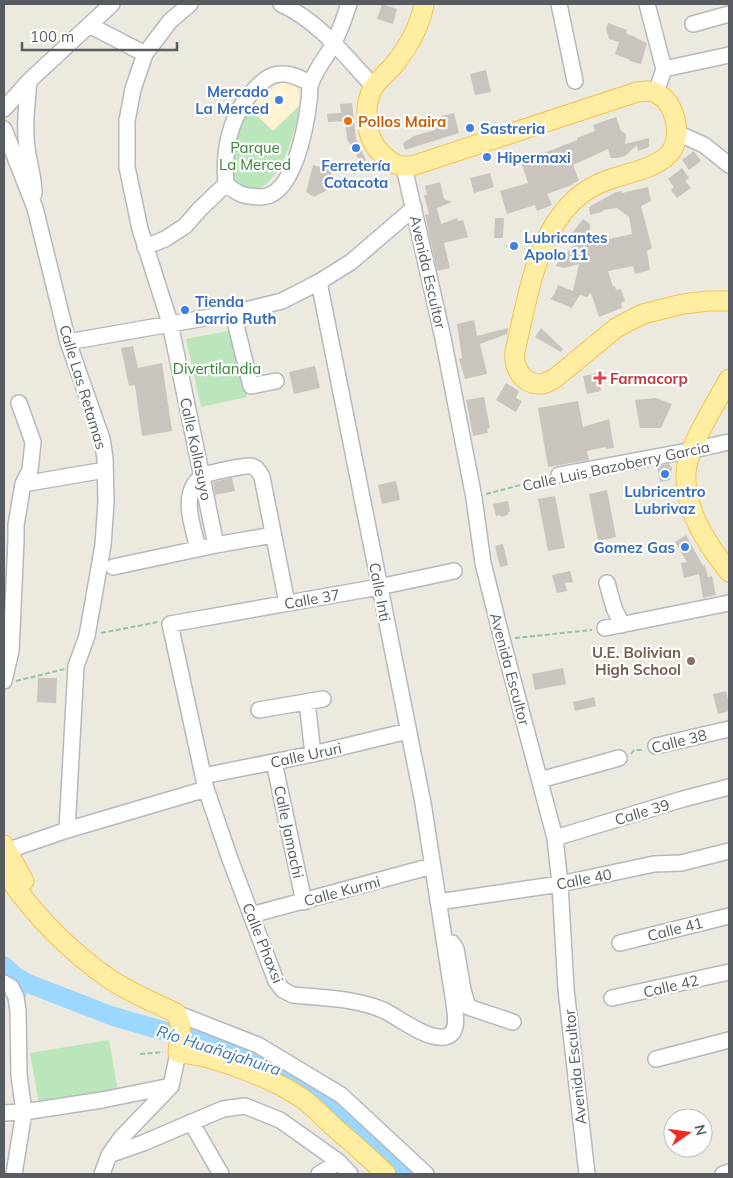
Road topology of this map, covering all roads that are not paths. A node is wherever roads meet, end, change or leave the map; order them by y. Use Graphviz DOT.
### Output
graph roads {
  1 [pos="112,4"];
  2 [pos="190,4"];
  3 [pos="281,4"];
  4 [pos="349,4"];
  5 [pos="424,4"];
  6 [pos="559,4"];
  7 [pos="648,4"];
  8 [pos="729,14"];
  9 [pos="693,24"];
  10 [pos="89,25"];
  11 [pos="334,43"];
  12 [pos="145,54"];
  13 [pos="729,56"];
  14 [pos="664,69"];
  15 [pos="29,81"];
  16 [pos="575,81"];
  17 [pos="310,83"];
  18 [pos="374,87"];
  19 [pos="656,93"];
  20 [pos="4,109"];
  21 [pos="4,129"];
  22 [pos="677,133"];
  23 [pos="729,165"];
  24 [pos="404,167"];
  25 [pos="226,184"];
  26 [pos="35,208"];
  27 [pos="414,208"];
  28 [pos="145,247"];
  29 [pos="319,282"];
  30 [pos="729,302"];
  31 [pos="233,313"];
  32 [pos="170,323"];
  33 [pos="68,342"];
  34 [pos="729,379"];
  35 [pos="276,381"];
  36 [pos="19,403"];
  37 [pos="729,442"];
  38 [pos="693,450"];
  39 [pos="105,470"];
  40 [pos="558,475"];
  41 [pos="202,476"];
  42 [pos="23,484"];
  43 [pos="273,535"];
  44 [pos="216,545"];
  45 [pos="198,549"];
  46 [pos="113,568"];
  47 [pos="454,571"];
  48 [pos="729,572"];
  49 [pos="607,583"];
  50 [pos="379,587"];
  51 [pos="8,594"];
  52 [pos="287,603"];
  53 [pos="729,603"];
  54 [pos="170,624"];
  55 [pos="622,624"];
  56 [pos="605,628"];
  57 [pos="8,681"];
  58 [pos="323,699"];
  59 [pos="307,702"];
  60 [pos="259,710"];
  61 [pos="729,729"];
  62 [pos="408,731"];
  63 [pos="656,746"];
  64 [pos="313,754"];
  65 [pos="625,756"];
  66 [pos="274,762"];
  67 [pos="540,780"];
  68 [pos="204,783"];
  69 [pos="729,787"];
  70 [pos="67,830"];
  71 [pos="555,838"];
  72 [pos="5,849"];
  73 [pos="729,851"];
  74 [pos="432,866"];
  75 [pos="4,871"];
  76 [pos="560,884"];
  77 [pos="304,902"];
  78 [pos="438,902"];
  79 [pos="251,915"];
  80 [pos="729,916"];
  81 [pos="444,942"];
  82 [pos="620,943"];
  83 [pos="70,948"];
  84 [pos="729,972"];
  85 [pos="4,983"];
  86 [pos="612,998"];
  87 [pos="178,1019"];
  88 [pos="513,1022"];
  89 [pos="729,1040"];
  90 [pos="178,1052"];
  91 [pos="656,1059"];
  92 [pos="171,1086"];
  93 [pos="24,1112"];
  94 [pos="5,1116"];
  95 [pos="191,1122"];
  96 [pos="109,1155"];
  97 [pos="339,1162"];
  98 [pos="729,1172"];
  99 [pos="14,1174"];
  100 [pos="102,1174"];
  101 [pos="221,1174"];
  102 [pos="319,1174"];
  103 [pos="350,1174"];
  104 [pos="386,1174"];
  105 [pos="426,1174"];
  106 [pos="587,1174"];
  107 [pos="723,1174"];
  1 -- 10 [label="street"];
  2 -- 12 [label="street, Calle Kollasuyo"];
  3 -- 11 [label="street"];
  4 -- 11 [label="street"];
  5 -- 18 [label="main road"];
  6 -- 16 [label="street"];
  7 -- 14 [label="street"];
  8 -- 9 [label="street"];
  10 -- 12 [label="street"];
  10 -- 15 [label="street"];
  11 -- 17 [label="street"];
  11 -- 18 [label="street"];
  12 -- 28 [label="street, Calle Kollasuyo"];
  13 -- 14 [label="street"];
  14 -- 19 [label="street"];
  15 -- 20 [label="street"];
  15 -- 26 [label="street"];
  17 -- 25 [label="street"];
  17 -- 25 [label="street"];
  18 -- 24 [label="main road"];
  19 -- 22 [label="main road"];
  19 -- 24 [label="main road"];
  21 -- 26 [label="street, Calle Las Retamas"];
  22 -- 23 [label="street"];
  22 -- 30 [label="main road"];
  24 -- 27 [label="street, Avenida Escultor"];
  25 -- 28 [label="street"];
  26 -- 33 [label="street, Calle Las Retamas"];
  27 -- 29 [label="street"];
  27 -- 67 [label="street, Avenida Escultor"];
  28 -- 32 [label="street, Calle Kollasuyo"];
  29 -- 31 [label="street"];
  29 -- 50 [label="street, Calle Inti"];
  31 -- 32 [label="street"];
  31 -- 35 [label="street"];
  32 -- 33 [label="street"];
  32 -- 41 [label="street, Calle Kollasuyo"];
  33 -- 39 [label="street, Calle Las Retamas"];
  34 -- 38 [label="main road"];
  36 -- 42 [label="street"];
  37 -- 38 [label="street, Calle Luis Bazoberry Garcia"];
  38 -- 40 [label="street, Calle Luis Bazoberry Garcia"];
  38 -- 48 [label="main road"];
  39 -- 42 [label="street"];
  39 -- 70 [label="street, Calle Las Retamas"];
  41 -- 43 [label="street"];
  41 -- 44 [label="street, Calle Kollasuyo"];
  41 -- 45 [label="street"];
  42 -- 51 [label="street"];
  43 -- 44 [label="street"];
  43 -- 52 [label="street"];
  44 -- 45 [label="street"];
  45 -- 46 [label="street"];
  47 -- 50 [label="street, Calle 37"];
  49 -- 55 [label="street"];
  50 -- 52 [label="street, Calle 37"];
  50 -- 62 [label="street, Calle Inti"];
  51 -- 57 [label="street"];
  52 -- 54 [label="street, Calle 37"];
  53 -- 55 [label="street"];
  54 -- 68 [label="street, Calle Phaxsi"];
  55 -- 56 [label="street"];
  58 -- 59 [label="street"];
  59 -- 60 [label="street"];
  59 -- 64 [label="street"];
  61 -- 63 [label="street, Calle 38"];
  62 -- 64 [label="street, Calle Ururi"];
  62 -- 74 [label="street, Calle Inti"];
  64 -- 66 [label="street, Calle Ururi"];
  65 -- 67 [label="street"];
  66 -- 68 [label="street, Calle Ururi"];
  66 -- 77 [label="street, Calle Jamachi"];
  67 -- 71 [label="street, Avenida Escultor"];
  68 -- 70 [label="street, Calle Ururi"];
  68 -- 79 [label="street, Calle Phaxsi"];
  69 -- 71 [label="street, Calle 39"];
  70 -- 72 [label="street, Calle Ururi"];
  71 -- 76 [label="street, Avenida Escultor"];
  72 -- 83 [label="main road"];
  73 -- 76 [label="street, Calle 40"];
  74 -- 77 [label="street, Calle Kurmi"];
  74 -- 78 [label="street, Calle Inti"];
  75 -- 83 [label="main road"];
  76 -- 78 [label="street, Calle 40"];
  76 -- 106 [label="street, Avenida Escultor"];
  77 -- 79 [label="street, Calle Kurmi"];
  78 -- 81 [label="street, Calle Phaxsi"];
  79 -- 81 [label="street, Calle Phaxsi"];
  80 -- 82 [label="street, Calle 41"];
  81 -- 88 [label="street"];
  83 -- 87 [label="main road"];
  84 -- 86 [label="street, Calle 42"];
  85 -- 93 [label="street"];
  87 -- 90 [label="main road"];
  87 -- 105 [label="street"];
  89 -- 91 [label="street"];
  90 -- 92 [label="street"];
  90 -- 104 [label="main road"];
  92 -- 93 [label="street"];
  92 -- 96 [label="street"];
  93 -- 94 [label="street"];
  93 -- 99 [label="street"];
  95 -- 96 [label="street"];
  95 -- 97 [label="street"];
  95 -- 101 [label="street"];
  96 -- 100 [label="street"];
  97 -- 102 [label="street"];
  97 -- 103 [label="street"];
  98 -- 107 [label="street"];
}
